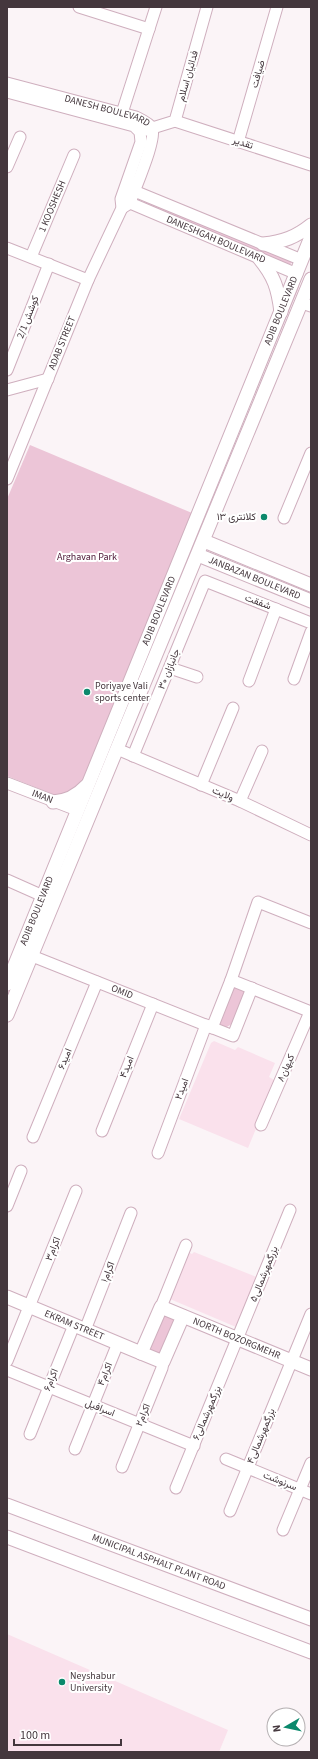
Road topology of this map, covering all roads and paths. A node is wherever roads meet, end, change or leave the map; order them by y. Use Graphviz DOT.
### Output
graph roads {
  1 [pos="79,7"];
  2 [pos="156,7"];
  3 [pos="207,7"];
  4 [pos="277,7"];
  5 [pos="149,29"];
  6 [pos="7,83"];
  7 [pos="7,92"];
  8 [pos="122,114"];
  9 [pos="175,121"];
  10 [pos="152,129"];
  11 [pos="140,132"];
  12 [pos="20,137"];
  13 [pos="238,142"];
  14 [pos="74,155"];
  15 [pos="311,165"];
  16 [pos="7,167"];
  17 [pos="130,189"];
  18 [pos="124,204"];
  19 [pos="311,225"];
  20 [pos="311,237"];
  21 [pos="264,244"];
  22 [pos="8,251"];
  23 [pos="30,257"];
  24 [pos="259,258"];
  25 [pos="307,262"];
  26 [pos="49,264"];
  27 [pos="297,274"];
  28 [pos="311,279"];
  29 [pos="88,280"];
  30 [pos="306,305"];
  31 [pos="281,313"];
  32 [pos="7,370"];
  33 [pos="48,379"];
  34 [pos="7,390"];
  35 [pos="225,447"];
  36 [pos="240,453"];
  37 [pos="311,453"];
  38 [pos="308,467"];
  39 [pos="7,479"];
  40 [pos="284,518"];
  41 [pos="204,541"];
  42 [pos="198,555"];
  43 [pos="292,577"];
  44 [pos="205,581"];
  45 [pos="311,585"];
  46 [pos="286,590"];
  47 [pos="311,601"];
  48 [pos="276,609"];
  49 [pos="311,623"];
  50 [pos="311,632"];
  51 [pos="157,636"];
  52 [pos="170,668"];
  53 [pos="197,678"];
  54 [pos="294,679"];
  55 [pos="249,681"];
  56 [pos="233,708"];
  57 [pos="117,749"];
  58 [pos="262,751"];
  59 [pos="133,756"];
  60 [pos="7,783"];
  61 [pos="89,784"];
  62 [pos="201,785"];
  63 [pos="240,801"];
  64 [pos="53,802"];
  65 [pos="77,810"];
  66 [pos="310,833"];
  67 [pos="7,880"];
  68 [pos="43,896"];
  69 [pos="311,923"];
  70 [pos="32,956"];
  71 [pos="231,980"];
  72 [pos="97,982"];
  73 [pos="7,984"];
  74 [pos="252,988"];
  75 [pos="153,1004"];
  76 [pos="8,1012"];
  77 [pos="310,1012"];
  78 [pos="209,1026"];
  79 [pos="261,1125"];
  80 [pos="102,1130"];
  81 [pos="33,1137"];
  82 [pos="158,1153"];
  83 [pos="21,1171"];
  84 [pos="76,1191"];
  85 [pos="7,1206"];
  86 [pos="290,1210"];
  87 [pos="131,1213"];
  88 [pos="186,1245"];
  89 [pos="7,1297"];
  90 [pos="30,1307"];
  91 [pos="161,1307"];
  92 [pos="311,1314"];
  93 [pos="183,1316"];
  94 [pos="79,1328"];
  95 [pos="238,1339"];
  96 [pos="118,1343"];
  97 [pos="141,1353"];
  98 [pos="7,1361"];
  99 [pos="291,1361"];
  100 [pos="162,1362"];
  101 [pos="311,1369"];
  102 [pos="7,1370"];
  103 [pos="48,1387"];
  104 [pos="93,1405"];
  105 [pos="139,1424"];
  106 [pos="30,1434"];
  107 [pos="194,1446"];
  108 [pos="75,1449"];
  109 [pos="226,1459"];
  110 [pos="311,1463"];
  111 [pos="122,1467"];
  112 [pos="248,1468"];
  113 [pos="176,1488"];
  114 [pos="299,1489"];
  115 [pos="311,1494"];
  116 [pos="7,1504"];
  117 [pos="230,1511"];
  118 [pos="283,1530"];
  119 [pos="7,1537"];
  120 [pos="311,1619"];
  121 [pos="311,1652"];
  1 -- 5 [label="street"];
  2 -- 5 [label="street"];
  3 -- 9 [label="street, فدائیان اسلام"];
  4 -- 13 [label="street, ضیافت"];
  5 -- 8 [label="street"];
  6 -- 8 [label="street, DANESH BOULEVARD"];
  7 -- 11 [label="street, DANESH BOULEVARD"];
  8 -- 10 [label="street, DANESH BOULEVARD"];
  9 -- 10 [label="street"];
  9 -- 13 [label="street, تقدیر"];
  10 -- 11 [label="street"];
  10 -- 17 [label="street, DANESH BOULEVARD"];
  11 -- 17 [label="street, DANESH BOULEVARD"];
  12 -- 16 [label="street"];
  13 -- 15 [label="street, تقدیر"];
  14 -- 23 [label="street, 1 KOOSHESH"];
  17 -- 18 [label="street, DANESH BOULEVARD"];
  17 -- 21 [label="street, DANESHGAH BOULEVARD"];
  18 -- 24 [label="street, DANESHGAH BOULEVARD"];
  18 -- 29 [label="street, ADAB STREET"];
  19 -- 21 [label="main road"];
  20 -- 25 [label="main road, ADIB BOULEVARD"];
  21 -- 25 [label="street, DANESHGAH BOULEVARD"];
  22 -- 23 [label="street"];
  23 -- 26 [label="street"];
  24 -- 27 [label="street, DANESHGAH BOULEVARD"];
  24 -- 31 [label="main road"];
  25 -- 27 [label="main road, ADIB BOULEVARD"];
  26 -- 29 [label="street"];
  26 -- 32 [label="street, کوشش 2/1"];
  27 -- 28 [label="main road, DANESHGAH BOULEVARD"];
  27 -- 31 [label="main road, ADIB BOULEVARD"];
  28 -- 30 [label="main road, ADIB BOULEVARD"];
  29 -- 33 [label="street, ADAB STREET"];
  30 -- 36 [label="main road, ADIB BOULEVARD"];
  31 -- 35 [label="main road, ADIB BOULEVARD"];
  33 -- 34 [label="street"];
  33 -- 39 [label="street, ADAB STREET"];
  35 -- 36 [label="main road"];
  35 -- 51 [label="main road, ADIB BOULEVARD"];
  36 -- 41 [label="main road, ADIB BOULEVARD"];
  37 -- 38 [label="street"];
  38 -- 40 [label="street"];
  41 -- 42 [label="main road, ADIB BOULEVARD"];
  41 -- 43 [label="main road, JANBAZAN BOULEVARD"];
  42 -- 46 [label="main road, JANBAZAN BOULEVARD"];
  42 -- 51 [label="main road, ADIB BOULEVARD"];
  43 -- 45 [label="main road, JANBAZAN BOULEVARD"];
  43 -- 46 [label="main road"];
  44 -- 48 [label="street, شفقت"];
  44 -- 52 [label="street, جانبازان ۳۰"];
  46 -- 47 [label="main road, JANBAZAN BOULEVARD"];
  48 -- 49 [label="street, شفقت"];
  48 -- 55 [label="street"];
  50 -- 54 [label="street"];
  51 -- 57 [label="main road, ADIB BOULEVARD"];
  51 -- 61 [label="main road, ADIB BOULEVARD"];
  52 -- 53 [label="street"];
  52 -- 59 [label="street, جانبازان ۳۰"];
  56 -- 62 [label="street"];
  57 -- 59 [label="street, ولایت"];
  57 -- 70 [label="main road, ADIB BOULEVARD"];
  58 -- 63 [label="street"];
  59 -- 62 [label="street, ولایت"];
  60 -- 64 [label="street, IMAN"];
  61 -- 64 [label="main road"];
  61 -- 65 [label="main road, ADIB BOULEVARD"];
  62 -- 63 [label="street, ولایت"];
  63 -- 66 [label="street, ولایت"];
  64 -- 65 [label="street, IMAN"];
  65 -- 68 [label="main road, ADIB BOULEVARD"];
  67 -- 68 [label="street"];
  68 -- 73 [label="main road, ADIB BOULEVARD"];
  69 -- 71 [label="street"];
  70 -- 72 [label="street, OMID"];
  70 -- 76 [label="main road, ADIB BOULEVARD"];
  71 -- 74 [label="street"];
  71 -- 78 [label="street"];
  72 -- 75 [label="street, OMID"];
  72 -- 81 [label="street, امید۶"];
  74 -- 77 [label="street"];
  74 -- 78 [label="street, OMID"];
  75 -- 78 [label="street, OMID"];
  75 -- 80 [label="street, امید۴"];
  77 -- 79 [label="street, کیهان۸"];
  78 -- 82 [label="street, امید۲"];
  83 -- 85 [label="street"];
  84 -- 90 [label="street, اکرام۳"];
  86 -- 95 [label="street, بزرگمهرشمالی۵"];
  87 -- 94 [label="street, اکرام۱"];
  88 -- 91 [label="street"];
  89 -- 90 [label="main road, EKRAM STREET"];
  90 -- 94 [label="main road, EKRAM STREET"];
  90 -- 98 [label="street, اکرام۳"];
  91 -- 93 [label="main road"];
  91 -- 97 [label="main road"];
  92 -- 99 [label="street, بزرگمهرشمالی۴"];
  93 -- 95 [label="main road, NORTH BOZORGMEHR"];
  93 -- 100 [label="main road"];
  94 -- 96 [label="main road, EKRAM STREET"];
  94 -- 103 [label="street, اکرام۶"];
  95 -- 99 [label="main road, NORTH BOZORGMEHR"];
  95 -- 107 [label="street, بزرگمهرشمالی۶"];
  96 -- 97 [label="main road, EKRAM STREET"];
  96 -- 104 [label="street, اکرام۴"];
  97 -- 100 [label="main road, EKRAM STREET"];
  99 -- 101 [label="main road, NORTH BOZORGMEHR"];
  99 -- 112 [label="street, بزرگمهرشمالی۴"];
  100 -- 105 [label="street, اکرام۲"];
  102 -- 103 [label="street, اسرافیل"];
  103 -- 104 [label="street, اسرافیل"];
  103 -- 106 [label="street, اکرام۶"];
  104 -- 105 [label="street, اسرافیل"];
  104 -- 108 [label="street, اکرام۴"];
  105 -- 107 [label="street, اسرافیل"];
  105 -- 111 [label="street, اکرام۲"];
  107 -- 113 [label="street, بزرگمهرشمالی۶"];
  109 -- 112 [label="street, سرنوشت"];
  110 -- 114 [label="street"];
  112 -- 114 [label="street, سرنوشت"];
  112 -- 117 [label="street, بزرگمهرشمالی۴"];
  114 -- 115 [label="street, سرنوشت"];
  114 -- 118 [label="street"];
  116 -- 120 [label="main road, MUNICIPAL ASPHALT PLANT ROAD"];
  119 -- 121 [label="main road"];
}
